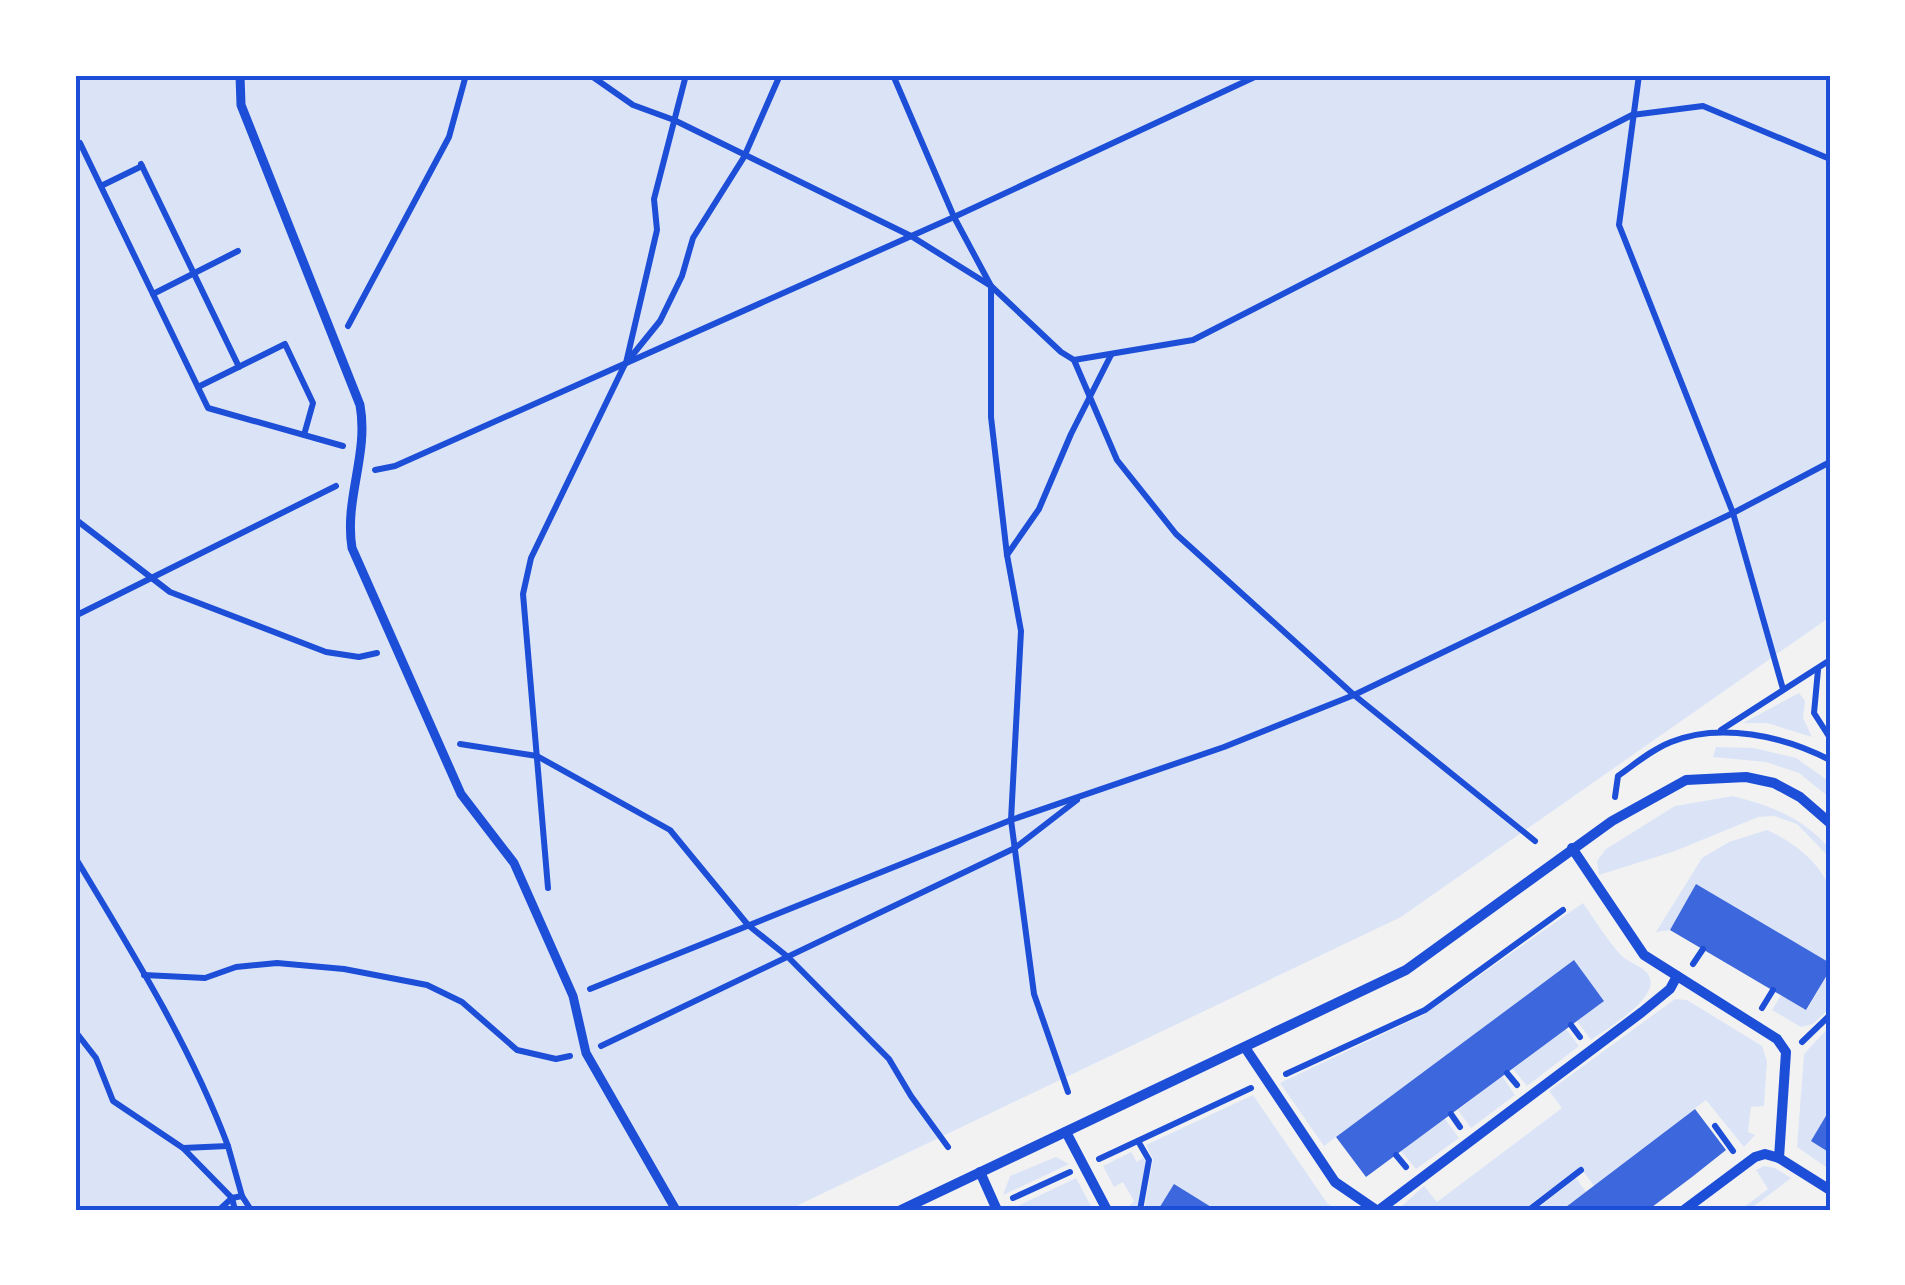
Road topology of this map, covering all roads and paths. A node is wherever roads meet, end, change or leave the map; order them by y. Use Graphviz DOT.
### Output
graph roads {
  1 [pos="240,75"];
  2 [pos="466,75"];
  3 [pos="590,75"];
  4 [pos="686,75"];
  5 [pos="780,75"];
  6 [pos="893,75"];
  7 [pos="1259,75"];
  8 [pos="1639,75"];
  9 [pos="1632,115"];
  10 [pos="674,120"];
  11 [pos="80,143"];
  12 [pos="744,156"];
  13 [pos="1830,159"];
  14 [pos="101,186"];
  15 [pos="954,217"];
  16 [pos="912,236"];
  17 [pos="238,250"];
  18 [pos="194,274"];
  19 [pos="992,286"];
  20 [pos="153,294"];
  21 [pos="338,346"];
  22 [pos="1112,354"];
  23 [pos="1074,360"];
  24 [pos="626,363"];
  25 [pos="239,367"];
  26 [pos="198,387"];
  27 [pos="1089,399"];
  28 [pos="304,435"];
  29 [pos="360,451"];
  30 [pos="1830,462"];
  31 [pos="356,475"];
  32 [pos="1733,512"];
  33 [pos="75,519"];
  34 [pos="1006,555"];
  35 [pos="153,578"];
  36 [pos="75,616"];
  37 [pos="394,649"];
  38 [pos="1830,660"];
  39 [pos="1818,669"];
  40 [pos="1783,689"];
  41 [pos="1354,695"];
  42 [pos="1720,731"];
  43 [pos="1830,738"];
  44 [pos="436,740"];
  45 [pos="536,756"];
  46 [pos="1830,760"];
  47 [pos="1618,776"];
  48 [pos="1083,795"];
  49 [pos="1011,820"];
  50 [pos="1830,823"];
  51 [pos="1534,841"];
  52 [pos="1015,848"];
  53 [pos="1572,848"];
  54 [pos="75,856"];
  55 [pos="548,893"];
  56 [pos="1563,910"];
  57 [pos="748,926"];
  58 [pos="1704,949"];
  59 [pos="788,957"];
  60 [pos="1693,966"];
  61 [pos="144,975"];
  62 [pos="1677,976"];
  63 [pos="1773,990"];
  64 [pos="573,996"];
  65 [pos="1761,1010"];
  66 [pos="75,1031"];
  67 [pos="1246,1049"];
  68 [pos="586,1053"];
  69 [pos="1267,1084"];
  70 [pos="1068,1092"];
  71 [pos="1715,1126"];
  72 [pos="1066,1132"];
  73 [pos="1138,1141"];
  74 [pos="228,1146"];
  75 [pos="948,1147"];
  76 [pos="183,1148"];
  77 [pos="1737,1156"];
  78 [pos="1780,1158"];
  79 [pos="1084,1166"];
  80 [pos="1581,1170"];
  81 [pos="980,1172"];
  82 [pos="1830,1190"];
  83 [pos="242,1196"];
  84 [pos="232,1198"];
  85 [pos="996,1208"];
  86 [pos="218,1210"];
  87 [pos="234,1210"];
  88 [pos="251,1210"];
  89 [pos="676,1210"];
  90 [pos="902,1210"];
  91 [pos="1107,1210"];
  92 [pos="1140,1210"];
  93 [pos="1377,1210"];
  94 [pos="1529,1210"];
  95 [pos="1684,1210"];
  1 -- 21 [label="street"];
  2 -- 21 [label="path"];
  3 -- 10 [label="path"];
  4 -- 10 [label="path"];
  5 -- 12 [label="path"];
  6 -- 15 [label="path"];
  7 -- 15 [label="path"];
  8 -- 9 [label="path"];
  9 -- 13 [label="path"];
  9 -- 22 [label="path"];
  9 -- 32 [label="path"];
  10 -- 12 [label="path"];
  10 -- 24 [label="path"];
  11 -- 14 [label="path"];
  12 -- 16 [label="path"];
  12 -- 24 [label="path"];
  14 -- 18 [label="path"];
  14 -- 20 [label="path"];
  15 -- 16 [label="path"];
  15 -- 19 [label="path"];
  16 -- 19 [label="path"];
  16 -- 24 [label="path"];
  17 -- 18 [label="path"];
  18 -- 20 [label="path"];
  18 -- 25 [label="path"];
  19 -- 23 [label="path"];
  19 -- 34 [label="path"];
  20 -- 26 [label="path"];
  21 -- 29 [label="street"];
  22 -- 23 [label="path"];
  22 -- 27 [label="path"];
  23 -- 27 [label="path"];
  24 -- 31 [label="path"];
  24 -- 45 [label="path"];
  25 -- 26 [label="path"];
  25 -- 28 [label="path"];
  26 -- 28 [label="path"];
  27 -- 34 [label="path"];
  27 -- 41 [label="path"];
  28 -- 29 [label="path"];
  29 -- 31 [label="street"];
  30 -- 32 [label="path"];
  31 -- 35 [label="path"];
  31 -- 37 [label="street"];
  32 -- 40 [label="path"];
  32 -- 41 [label="path"];
  33 -- 35 [label="path"];
  34 -- 49 [label="path"];
  35 -- 36 [label="path"];
  35 -- 37 [label="path"];
  37 -- 44 [label="street"];
  38 -- 39 [label="path"];
  39 -- 40 [label="path"];
  39 -- 43 [label="path"];
  40 -- 42 [label="path"];
  41 -- 48 [label="path"];
  41 -- 51 [label="path"];
  42 -- 46 [label="path"];
  42 -- 47 [label="path"];
  44 -- 45 [label="path"];
  44 -- 64 [label="street"];
  45 -- 55 [label="path"];
  45 -- 57 [label="path"];
  48 -- 49 [label="path"];
  48 -- 52 [label="path"];
  49 -- 52 [label="path"];
  49 -- 57 [label="path"];
  50 -- 53 [label="street"];
  52 -- 59 [label="path"];
  52 -- 70 [label="path"];
  53 -- 62 [label="street"];
  53 -- 67 [label="street"];
  54 -- 61 [label="path"];
  56 -- 69 [label="path"];
  57 -- 59 [label="path"];
  57 -- 64 [label="path"];
  58 -- 60 [label="path"];
  59 -- 68 [label="path"];
  59 -- 75 [label="path"];
  61 -- 68 [label="path"];
  61 -- 74 [label="path"];
  62 -- 78 [label="street"];
  62 -- 93 [label="street"];
  63 -- 65 [label="path"];
  64 -- 68 [label="street"];
  66 -- 76 [label="path"];
  67 -- 69 [label="street"];
  67 -- 72 [label="street"];
  68 -- 89 [label="street"];
  69 -- 73 [label="path"];
  69 -- 93 [label="street"];
  71 -- 77 [label="path"];
  72 -- 79 [label="street"];
  72 -- 81 [label="street"];
  73 -- 79 [label="path"];
  73 -- 92 [label="path"];
  74 -- 76 [label="path"];
  74 -- 83 [label="path"];
  76 -- 84 [label="path"];
  78 -- 82 [label="street"];
  78 -- 95 [label="street"];
  79 -- 85 [label="path"];
  79 -- 91 [label="street"];
  80 -- 94 [label="path"];
  81 -- 85 [label="street"];
  81 -- 90 [label="street"];
  83 -- 84 [label="path"];
  83 -- 88 [label="path"];
  84 -- 86 [label="path"];
  84 -- 87 [label="path"];
}
